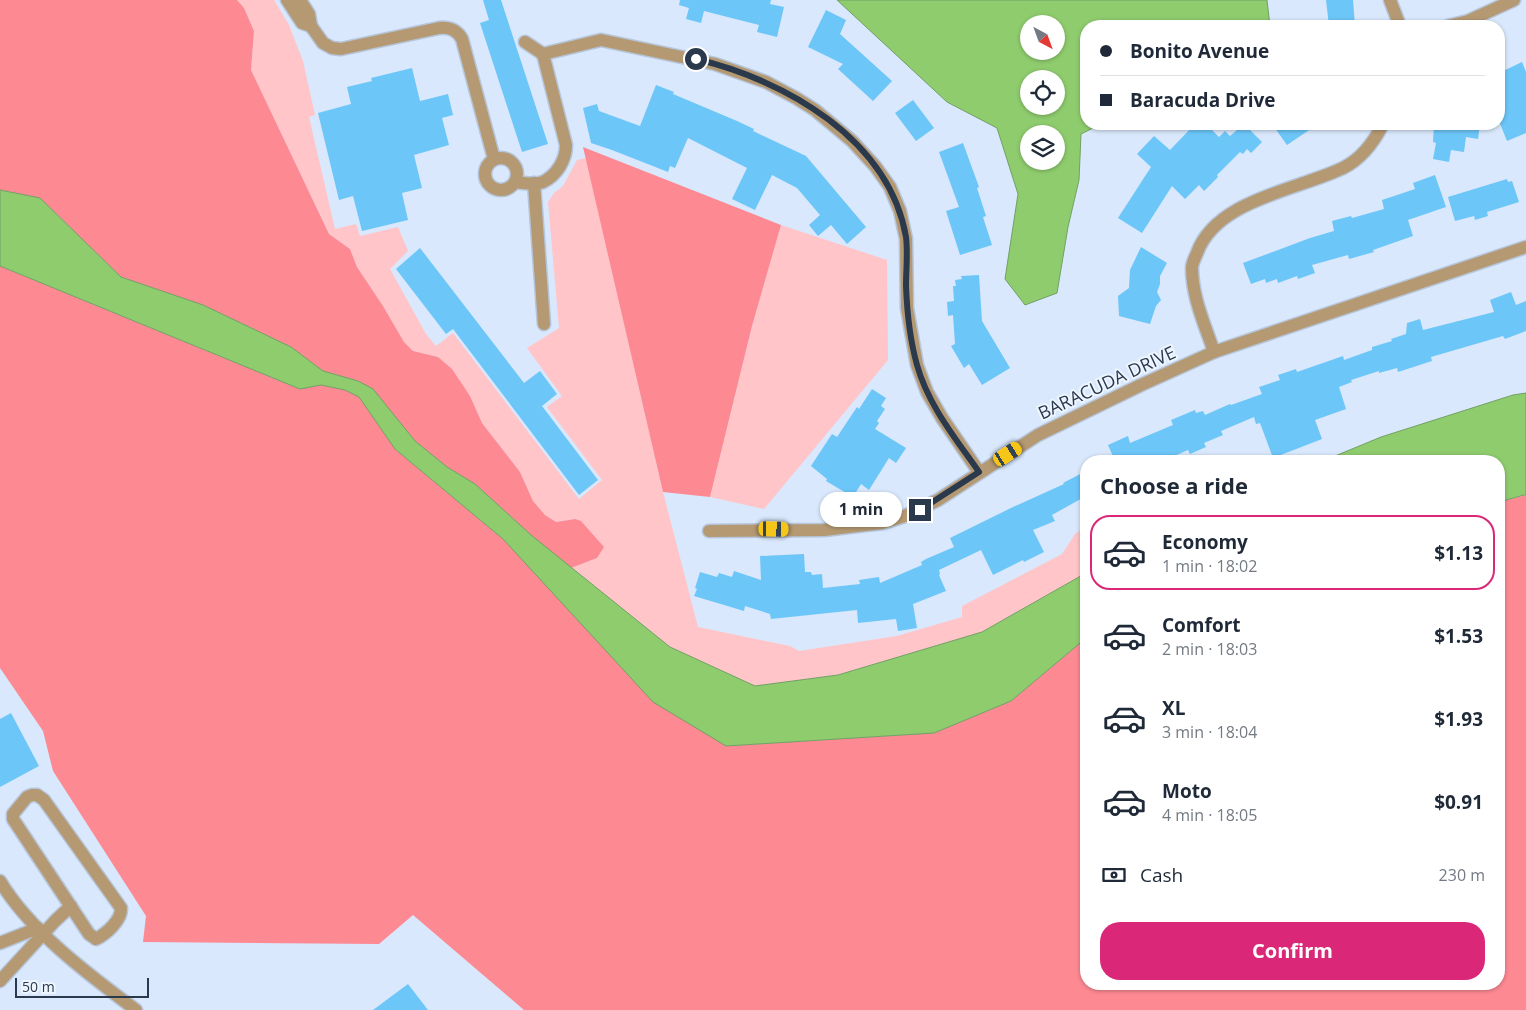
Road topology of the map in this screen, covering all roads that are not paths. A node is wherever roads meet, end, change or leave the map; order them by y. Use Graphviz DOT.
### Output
graph roads {
  1 [pos="288,0"];
  2 [pos="300,0"];
  3 [pos="1390,0"];
  4 [pos="1514,0"];
  5 [pos="1398,20"];
  6 [pos="1470,20"];
  7 [pos="311,26"];
  8 [pos="525,42"];
  9 [pos="543,54"];
  10 [pos="1380,130"];
  11 [pos="494,158"];
  12 [pos="515,182"];
  13 [pos="534,183"];
  14 [pos="1526,247"];
  15 [pos="544,324"];
  16 [pos="1214,352"];
  17 [pos="979,472"];
  18 [pos="709,531"];
  19 [pos="0,881"];
  20 [pos="71,906"];
  21 [pos="41,931"];
  22 [pos="0,943"];
  23 [pos="0,981"];
  24 [pos="136,1010"];
  1 -- 7 [label="street"];
  2 -- 7 [label="street"];
  3 -- 5 [label="street"];
  4 -- 6 [label="street"];
  7 -- 11 [label="street"];
  8 -- 9 [label="street"];
  9 -- 13 [label="street"];
  9 -- 17 [label="street"];
  10 -- 16 [label="street"];
  11 -- 12 [label="street"];
  11 -- 12 [label="street"];
  12 -- 13 [label="street"];
  13 -- 15 [label="street"];
  14 -- 16 [label="street, BARACUDA DRIVE"];
  16 -- 17 [label="street, BARACUDA DRIVE"];
  17 -- 18 [label="street, BARACUDA DRIVE"];
  19 -- 21 [label="street"];
  20 -- 20 [label="street"];
  20 -- 21 [label="street"];
  21 -- 22 [label="street"];
  21 -- 23 [label="street"];
  21 -- 24 [label="street"];
}
